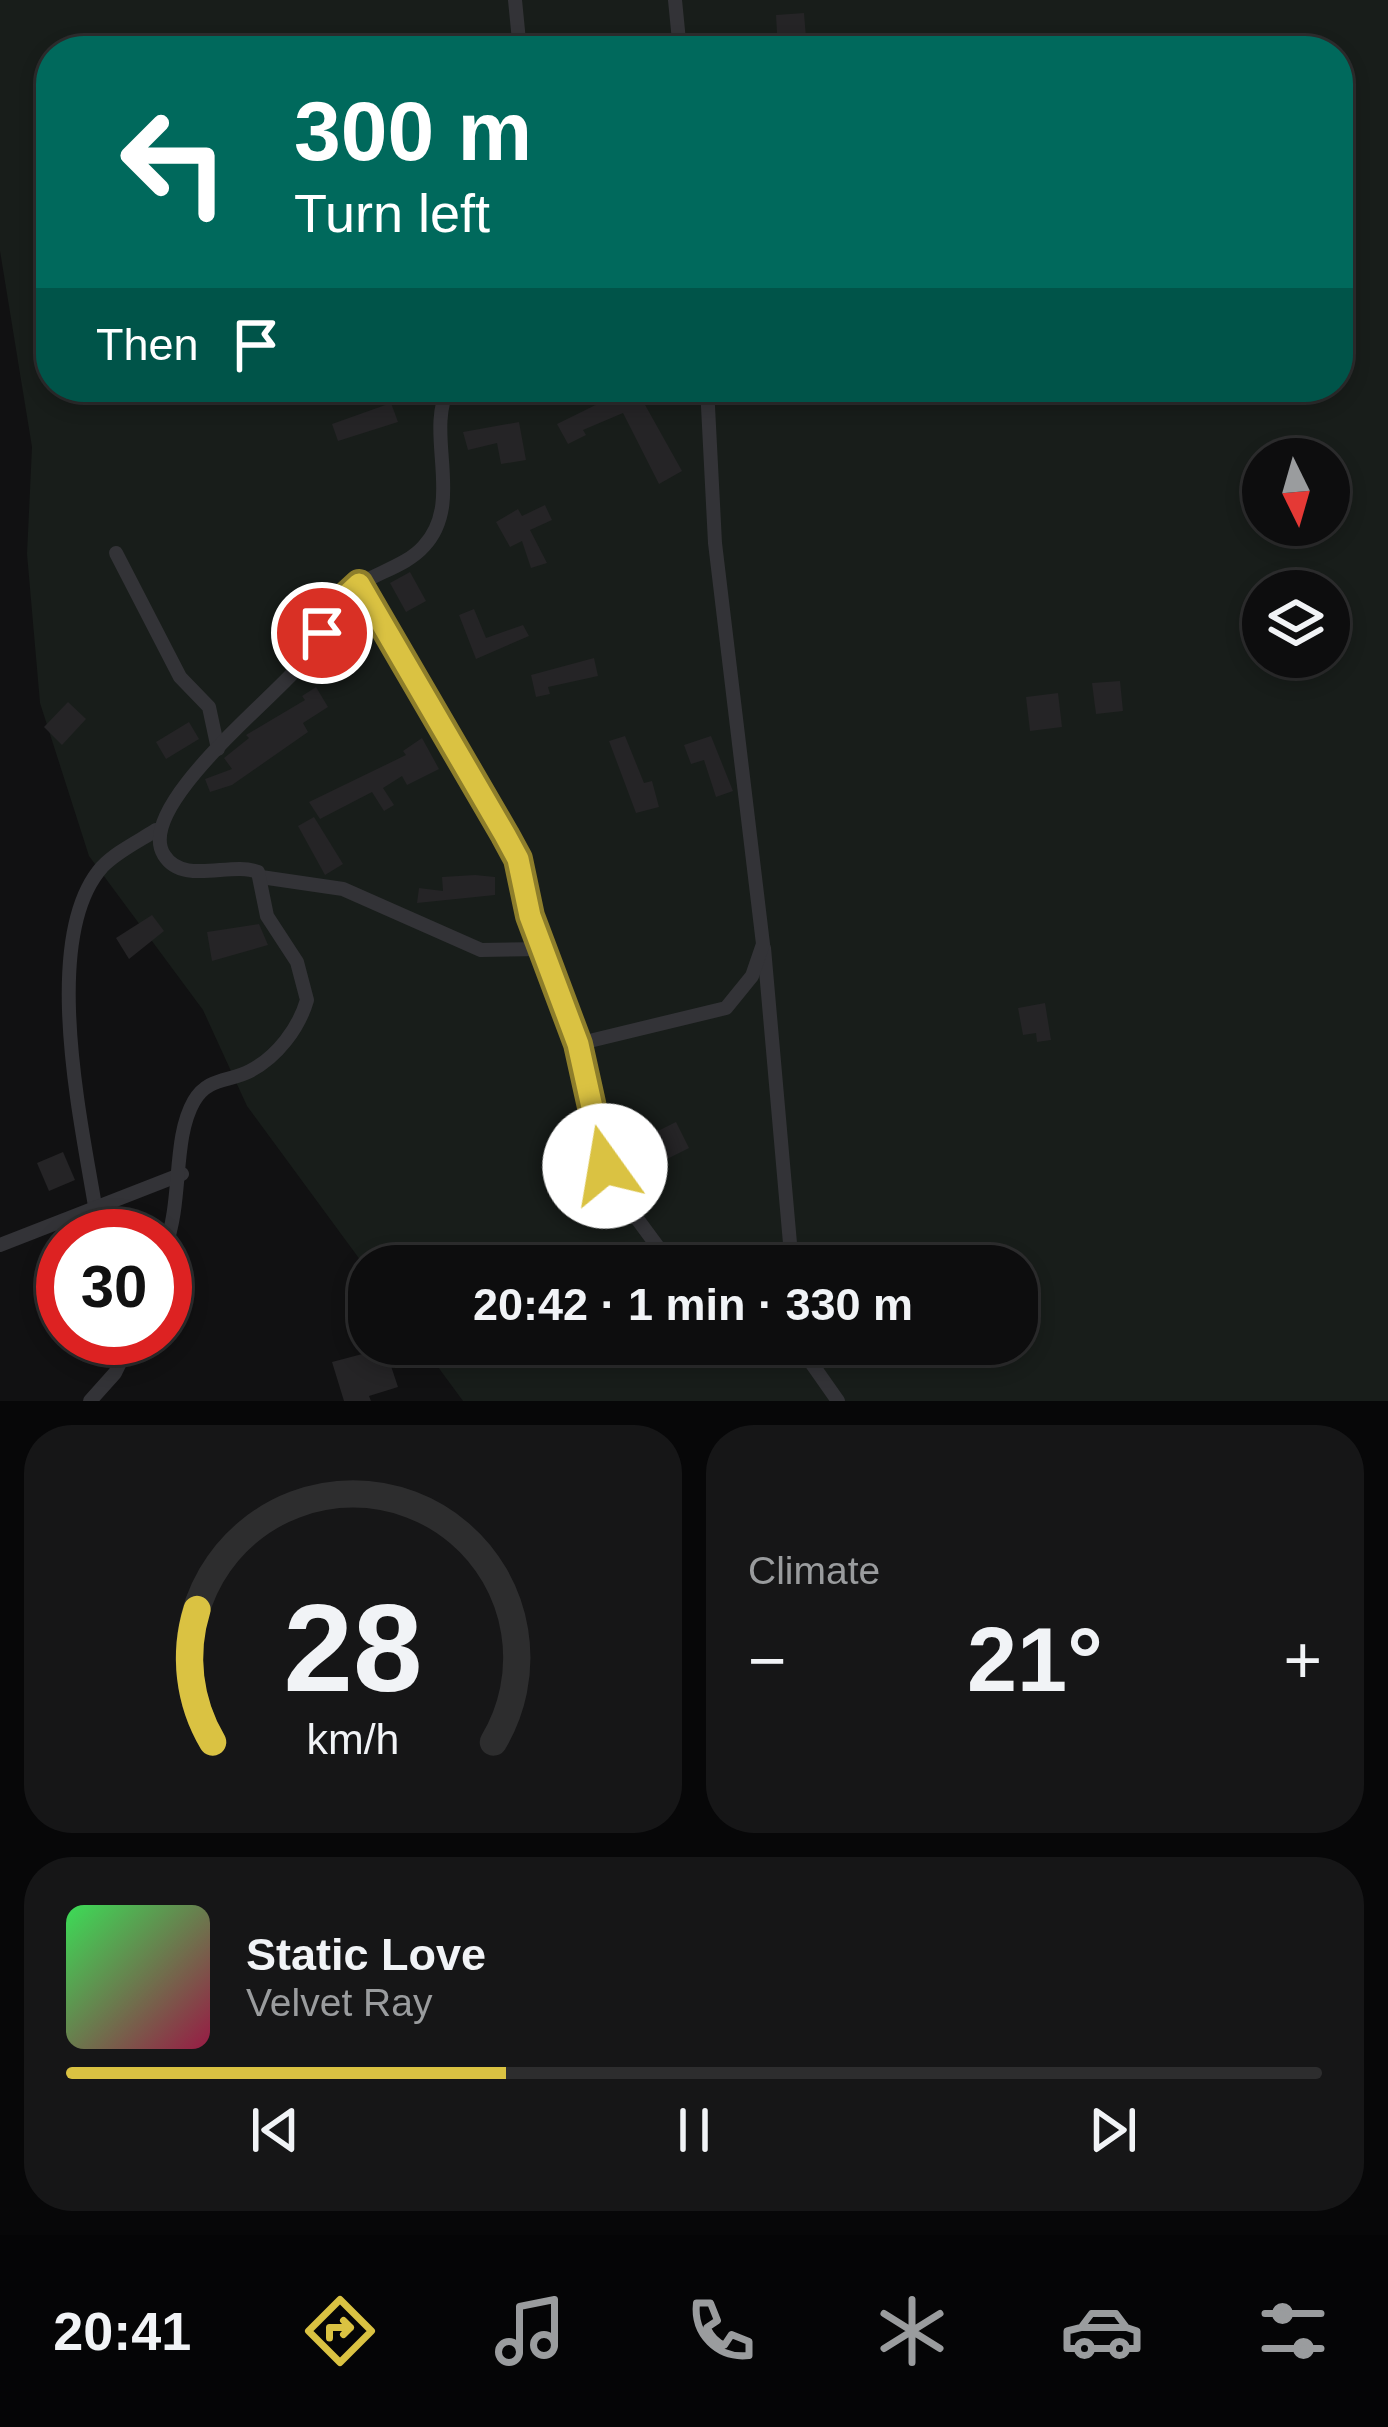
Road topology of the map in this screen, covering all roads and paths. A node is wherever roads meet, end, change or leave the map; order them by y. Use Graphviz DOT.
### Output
graph roads {
  1 [pos="515,0"];
  2 [pos="675,0"];
  3 [pos="519,36"];
  4 [pos="679,36"];
  5 [pos="441,402"];
  6 [pos="708,402"];
  7 [pos="116,553"];
  8 [pos="359,584"];
  9 [pos="218,749"];
  10 [pos="156,830"];
  11 [pos="261,877"];
  12 [pos="764,944"];
  13 [pos="543,949"];
  14 [pos="578,1044"];
  15 [pos="182,1174"];
  16 [pos="95,1206"];
  17 [pos="174,1209"];
  18 [pos="0,1245"];
  19 [pos="660,1245"];
  20 [pos="790,1245"];
  21 [pos="119,1365"];
  22 [pos="813,1365"];
  23 [pos="91,1401"];
  24 [pos="838,1401"];
  1 -- 3 [label="street"];
  2 -- 4 [label="street"];
  5 -- 8 [label="street"];
  6 -- 12 [label="street"];
  7 -- 9 [label="street"];
  8 -- 9 [label="street"];
  8 -- 13 [label="street"];
  9 -- 10 [label="street"];
  10 -- 11 [label="street"];
  10 -- 16 [label="street"];
  11 -- 13 [label="street"];
  11 -- 15 [label="street"];
  12 -- 14 [label="street"];
  12 -- 20 [label="street"];
  13 -- 14 [label="street"];
  14 -- 19 [label="street"];
  15 -- 16 [label="street"];
  15 -- 17 [label="street"];
  16 -- 18 [label="street"];
  21 -- 23 [label="street"];
  22 -- 24 [label="street"];
}
